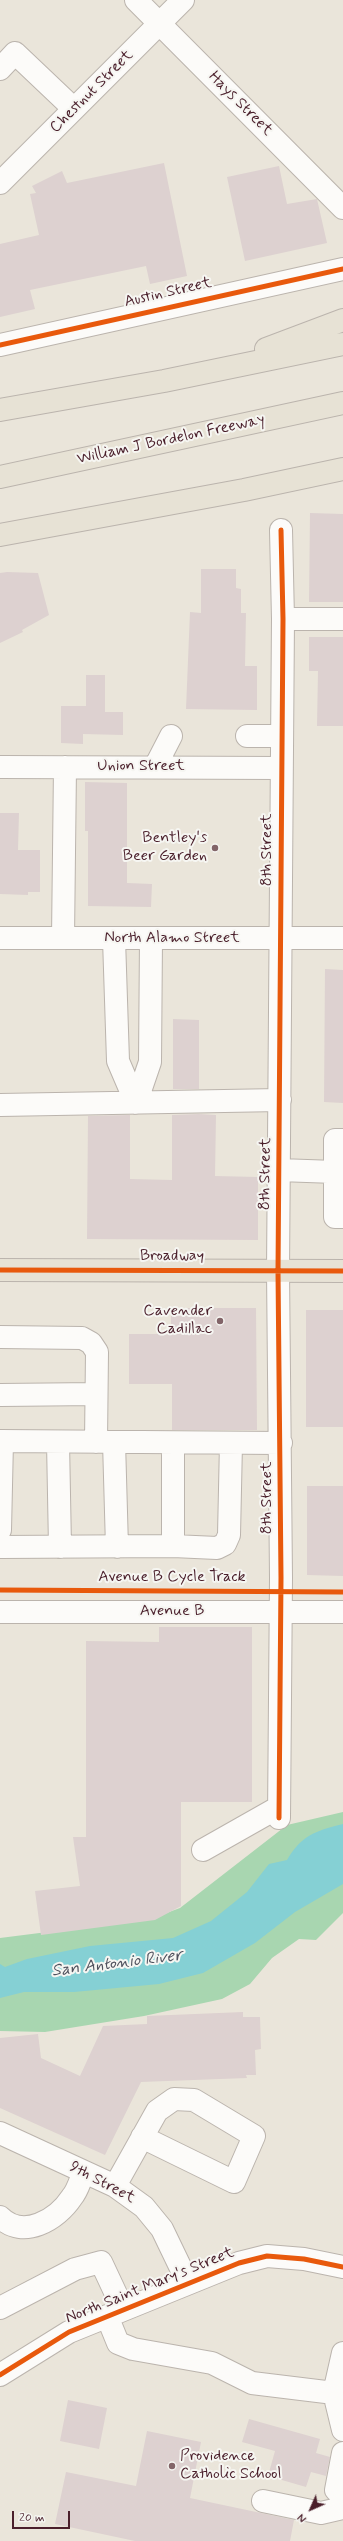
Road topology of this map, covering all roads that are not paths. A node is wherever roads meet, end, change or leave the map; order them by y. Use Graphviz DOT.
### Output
graph roads {
  1 [pos="136,0"];
  2 [pos="184,0"];
  3 [pos="160,24"];
  4 [pos="0,69"];
  5 [pos="74,109"];
  6 [pos="0,183"];
  7 [pos="343,208"];
  8 [pos="343,269"];
  9 [pos="343,320"];
  10 [pos="343,344"];
  11 [pos="0,345"];
  12 [pos="205,371"];
  13 [pos="343,403"];
  14 [pos="0,410"];
  15 [pos="343,469"];
  16 [pos="0,477"];
  17 [pos="281,530"];
  18 [pos="0,535"];
  19 [pos="283,619"];
  20 [pos="343,619"];
  21 [pos="171,736"];
  22 [pos="248,736"];
  23 [pos="282,736"];
  24 [pos="0,767"];
  25 [pos="65,767"];
  26 [pos="155,767"];
  27 [pos="282,768"];
  28 [pos="0,938"];
  29 [pos="63,938"];
  30 [pos="343,938"];
  31 [pos="114,939"];
  32 [pos="151,939"];
  33 [pos="280,939"];
  34 [pos="280,1100"];
  35 [pos="136,1103"];
  36 [pos="0,1105"];
  37 [pos="343,1140"];
  38 [pos="279,1170"];
  39 [pos="335,1172"];
  40 [pos="343,1217"];
  41 [pos="0,1270"];
  42 [pos="278,1270"];
  43 [pos="343,1270"];
  44 [pos="0,1338"];
  45 [pos="96,1394"];
  46 [pos="0,1395"];
  47 [pos="1,1442"];
  48 [pos="58,1442"];
  49 [pos="105,1442"];
  50 [pos="231,1443"];
  51 [pos="173,1444"];
  52 [pos="281,1444"];
  53 [pos="0,1530"];
  54 [pos="117,1546"];
  55 [pos="173,1546"];
  56 [pos="0,1547"];
  57 [pos="60,1547"];
  58 [pos="0,1612"];
  59 [pos="280,1612"];
  60 [pos="343,1612"];
  61 [pos="203,1850"];
  62 [pos="0,2134"];
  63 [pos="142,2137"];
  64 [pos="84,2172"];
  65 [pos="115,2186"];
  66 [pos="0,2217"];
  67 [pos="343,2267"];
  68 [pos="188,2284"];
  69 [pos="0,2308"];
  70 [pos="115,2312"];
  71 [pos="343,2353"];
  72 [pos="0,2374"];
  73 [pos="334,2393"];
  74 [pos="343,2430"];
  75 [pos="343,2453"];
  76 [pos="343,2497"];
  77 [pos="263,2501"];
  78 [pos="343,2508"];
  1 -- 3 [label="street, Hays Street"];
  2 -- 3 [label="street, Chestnut Street"];
  3 -- 5 [label="street, Chestnut Street"];
  3 -- 7 [label="street, Hays Street"];
  4 -- 5 [label="street"];
  5 -- 6 [label="street, Chestnut Street"];
  8 -- 11 [label="street, Austin Street"];
  9 -- 12 [label="main road"];
  10 -- 12 [label="main road"];
  12 -- 14 [label="main road"];
  13 -- 16 [label="main road, William J Bordelon Freeway"];
  15 -- 18 [label="main road"];
  17 -- 19 [label="street, 8th Street"];
  19 -- 20 [label="street"];
  19 -- 23 [label="street, 8th Street"];
  21 -- 26 [label="street"];
  22 -- 23 [label="street"];
  23 -- 27 [label="street, 8th Street"];
  24 -- 25 [label="street, Union Street"];
  25 -- 26 [label="street, Union Street"];
  25 -- 29 [label="street"];
  26 -- 27 [label="street, Union Street"];
  27 -- 33 [label="street, 8th Street"];
  28 -- 29 [label="street, North Alamo Street"];
  29 -- 31 [label="street, North Alamo Street"];
  30 -- 33 [label="street, North Alamo Street"];
  31 -- 32 [label="street, North Alamo Street"];
  31 -- 35 [label="street"];
  32 -- 33 [label="street, North Alamo Street"];
  32 -- 35 [label="street"];
  33 -- 34 [label="street, 8th Street"];
  34 -- 35 [label="street"];
  34 -- 38 [label="street, 8th Street"];
  35 -- 36 [label="street"];
  37 -- 39 [label="street"];
  38 -- 39 [label="street"];
  38 -- 42 [label="street, 8th Street"];
  39 -- 40 [label="street"];
  41 -- 42 [label="main road, Broadway"];
  42 -- 43 [label="main road, Broadway"];
  42 -- 52 [label="street, 8th Street"];
  44 -- 45 [label="street"];
  45 -- 46 [label="street"];
  45 -- 49 [label="street"];
  47 -- 48 [label="street"];
  47 -- 53 [label="street"];
  48 -- 49 [label="street"];
  48 -- 57 [label="street"];
  49 -- 51 [label="street"];
  49 -- 54 [label="street"];
  50 -- 51 [label="street"];
  50 -- 52 [label="street"];
  50 -- 55 [label="street"];
  51 -- 55 [label="street"];
  52 -- 59 [label="street, 8th Street"];
  54 -- 55 [label="street"];
  54 -- 57 [label="street"];
  56 -- 57 [label="street"];
  58 -- 59 [label="street, Avenue B"];
  59 -- 60 [label="street, Avenue B"];
  59 -- 61 [label="street, 8th Street"];
  62 -- 64 [label="street, 9th Street"];
  63 -- 63 [label="street"];
  63 -- 65 [label="street"];
  64 -- 65 [label="street, 9th Street"];
  64 -- 66 [label="street"];
  65 -- 68 [label="street, 9th Street"];
  67 -- 68 [label="street, North Saint Mary's Street"];
  68 -- 70 [label="street, North Saint Mary's Street"];
  69 -- 70 [label="street"];
  70 -- 72 [label="street, North Saint Mary's Street"];
  70 -- 73 [label="street"];
  71 -- 73 [label="street"];
  73 -- 74 [label="street"];
  75 -- 76 [label="street"];
  77 -- 78 [label="street"];
}
